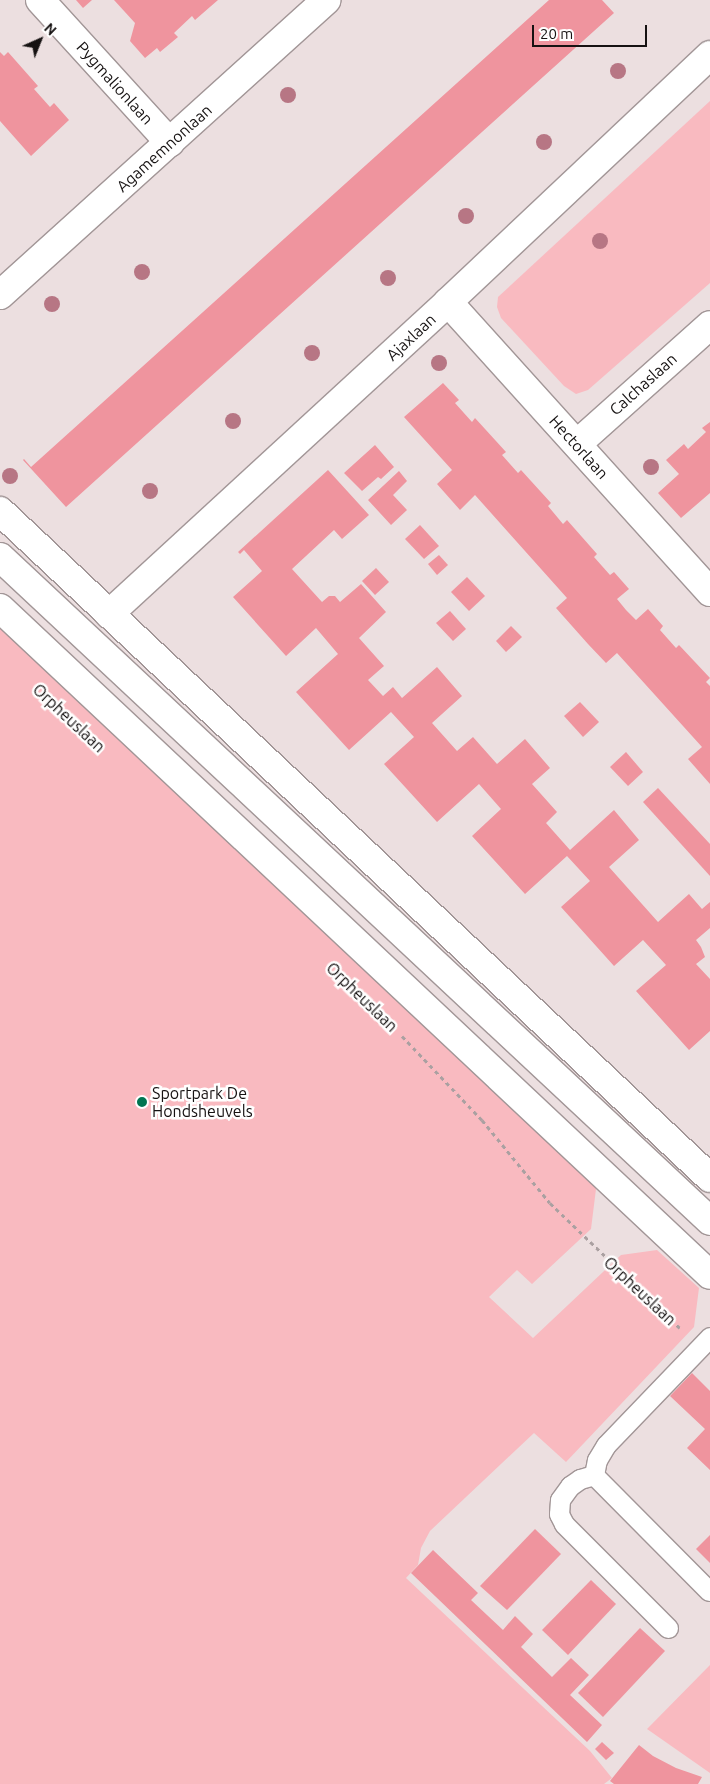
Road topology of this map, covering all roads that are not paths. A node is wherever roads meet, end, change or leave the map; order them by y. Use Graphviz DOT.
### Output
graph roads {
  1 [pos="40,0"];
  2 [pos="326,0"];
  3 [pos="710,55"];
  4 [pos="170,143"];
  5 [pos="0,295"];
  6 [pos="448,302"];
  7 [pos="710,325"];
  8 [pos="577,444"];
  9 [pos="0,511"];
  10 [pos="0,557"];
  11 [pos="710,592"];
  12 [pos="0,608"];
  13 [pos="109,614"];
  14 [pos="710,1178"];
  15 [pos="710,1221"];
  16 [pos="710,1275"];
  17 [pos="705,1342"];
  18 [pos="594,1475"];
  19 [pos="709,1591"];
  20 [pos="668,1628"];
  1 -- 4 [label="street, Pygmalionlaan"];
  2 -- 4 [label="street, Agamemnonlaan"];
  3 -- 6 [label="street, Ajaxlaan"];
  4 -- 5 [label="street, Agamemnonlaan"];
  6 -- 8 [label="street, Hectorlaan"];
  6 -- 13 [label="street, Ajaxlaan"];
  7 -- 8 [label="street, Calchaslaan"];
  8 -- 11 [label="street, Hectorlaan"];
  9 -- 13 [label="street"];
  10 -- 15 [label="street"];
  12 -- 16 [label="street, Orpheuslaan"];
  13 -- 14 [label="street"];
  17 -- 18 [label="lane"];
  18 -- 19 [label="lane"];
  18 -- 20 [label="lane"];
}
